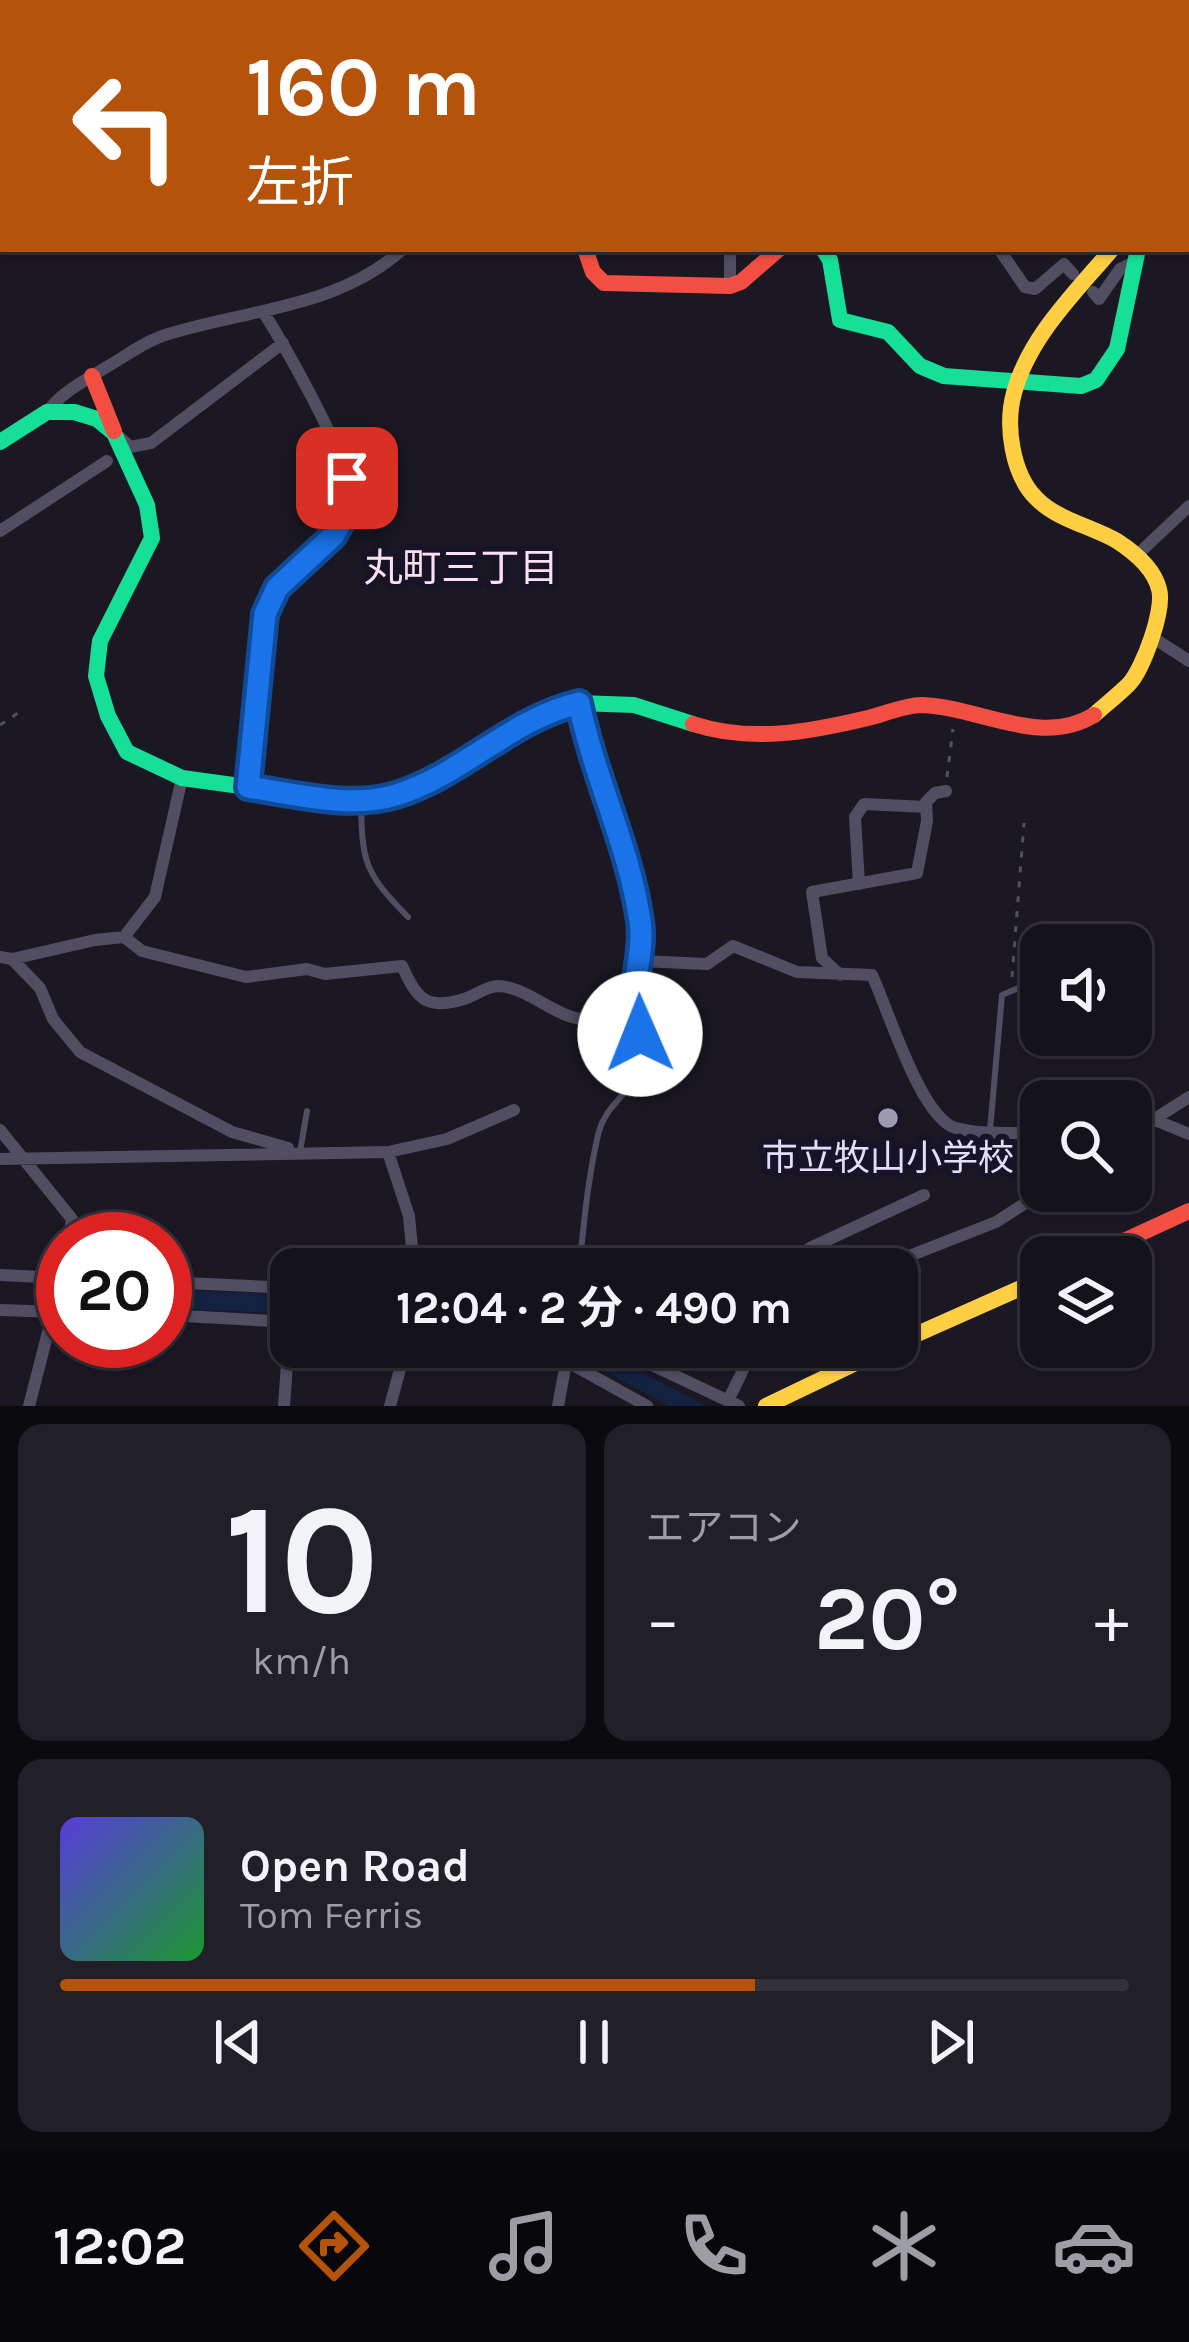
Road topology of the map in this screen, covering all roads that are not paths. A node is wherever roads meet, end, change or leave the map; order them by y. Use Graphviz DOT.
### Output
graph roads {
  1 [pos="399,252"];
  2 [pos="586,252"];
  3 [pos="730,252"];
  4 [pos="776,252"];
  5 [pos="825,252"];
  6 [pos="1001,252"];
  7 [pos="1110,252"];
  8 [pos="1137,255"];
  9 [pos="1073,274"];
  10 [pos="730,286"];
  11 [pos="1093,292"];
  12 [pos="264,313"];
  13 [pos="283,343"];
  14 [pos="92,376"];
  15 [pos="1018,380"];
  16 [pos="47,412"];
  17 [pos="115,433"];
  18 [pos="0,442"];
  19 [pos="107,461"];
  20 [pos="1189,506"];
  21 [pos="0,531"];
  22 [pos="1136,555"];
  23 [pos="1152,637"];
  24 [pos="1189,661"];
  25 [pos="579,703"];
  26 [pos="956,709"];
  27 [pos="952,729"];
  28 [pos="182,778"];
  29 [pos="248,787"];
  30 [pos="946,791"];
  31 [pos="362,798"];
  32 [pos="926,807"];
  33 [pos="859,884"];
  34 [pos="407,917"];
  35 [pos="124,937"];
  36 [pos="6,958"];
  37 [pos="640,962"];
  38 [pos="841,975"];
  39 [pos="1020,986"];
  40 [pos="635,994"];
  41 [pos="1189,1097"];
  42 [pos="514,1110"];
  43 [pos="307,1111"];
  44 [pos="1155,1120"];
  45 [pos="1152,1122"];
  46 [pos="0,1130"];
  47 [pos="989,1130"];
  48 [pos="1020,1132"];
  49 [pos="1189,1134"];
  50 [pos="300,1152"];
  51 [pos="388,1152"];
  52 [pos="20,1158"];
  53 [pos="0,1159"];
  54 [pos="924,1195"];
  55 [pos="1020,1206"];
  56 [pos="1189,1211"];
  57 [pos="66,1212"];
  58 [pos="1135,1236"];
  59 [pos="412,1248"];
  60 [pos="581,1248"];
  61 [pos="810,1248"];
  62 [pos="918,1253"];
  63 [pos="0,1275"];
  64 [pos="36,1276"];
  65 [pos="192,1283"];
  66 [pos="270,1287"];
  67 [pos="1020,1288"];
  68 [pos="0,1310"];
  69 [pos="36,1311"];
  70 [pos="192,1317"];
  71 [pos="270,1321"];
  72 [pos="918,1334"];
  73 [pos="41,1368"];
  74 [pos="287,1368"];
  75 [pos="400,1368"];
  76 [pos="565,1368"];
  77 [pos="589,1368"];
  78 [pos="659,1368"];
  79 [pos="746,1368"];
  80 [pos="845,1368"];
  81 [pos="733,1403"];
  82 [pos="29,1406"];
  83 [pos="284,1406"];
  84 [pos="390,1406"];
  85 [pos="558,1406"];
  86 [pos="647,1406"];
  87 [pos="766,1406"];
  1 -- 12 [label="street"];
  2 -- 10 [label="street"];
  3 -- 10 [label="street"];
  4 -- 10 [label="street"];
  5 -- 15 [label="street"];
  6 -- 9 [label="street"];
  7 -- 15 [label="street"];
  8 -- 11 [label="street"];
  8 -- 15 [label="street"];
  12 -- 13 [label="street"];
  12 -- 14 [label="street"];
  13 -- 17 [label="street"];
  13 -- 29 [label="street"];
  14 -- 16 [label="street"];
  14 -- 17 [label="street"];
  15 -- 22 [label="street"];
  16 -- 17 [label="street"];
  16 -- 18 [label="street"];
  17 -- 28 [label="street"];
  19 -- 21 [label="street"];
  20 -- 22 [label="street"];
  22 -- 23 [label="street"];
  23 -- 24 [label="street"];
  23 -- 26 [label="street"];
  25 -- 26 [label="street"];
  25 -- 31 [label="street"];
  25 -- 37 [label="street"];
  26 -- 27 [label="street"];
  28 -- 29 [label="street"];
  28 -- 35 [label="street"];
  29 -- 31 [label="street"];
  30 -- 32 [label="street"];
  31 -- 34 [label="lane"];
  32 -- 33 [label="street"];
  32 -- 33 [label="street"];
  33 -- 38 [label="street"];
  35 -- 36 [label="street"];
  35 -- 40 [label="street"];
  36 -- 50 [label="street"];
  37 -- 38 [label="street"];
  37 -- 40 [label="street"];
  38 -- 47 [label="street"];
  39 -- 47 [label="lane"];
  40 -- 60 [label="lane"];
  41 -- 44 [label="street"];
  42 -- 51 [label="street"];
  43 -- 50 [label="lane"];
  44 -- 45 [label="street"];
  44 -- 49 [label="street"];
  46 -- 52 [label="street"];
  47 -- 48 [label="street"];
  50 -- 51 [label="street"];
  50 -- 52 [label="street"];
  51 -- 59 [label="street"];
  52 -- 53 [label="street"];
  52 -- 57 [label="street"];
  54 -- 61 [label="street"];
  55 -- 62 [label="street"];
  56 -- 58 [label="street"];
  63 -- 64 [label="street"];
  65 -- 66 [label="street"];
  67 -- 72 [label="street"];
  68 -- 69 [label="street"];
  70 -- 71 [label="street"];
  73 -- 82 [label="street"];
  74 -- 83 [label="street"];
  75 -- 84 [label="street"];
  76 -- 85 [label="street"];
  77 -- 86 [label="street"];
  78 -- 81 [label="street"];
  79 -- 81 [label="street"];
  80 -- 87 [label="street"];
}
